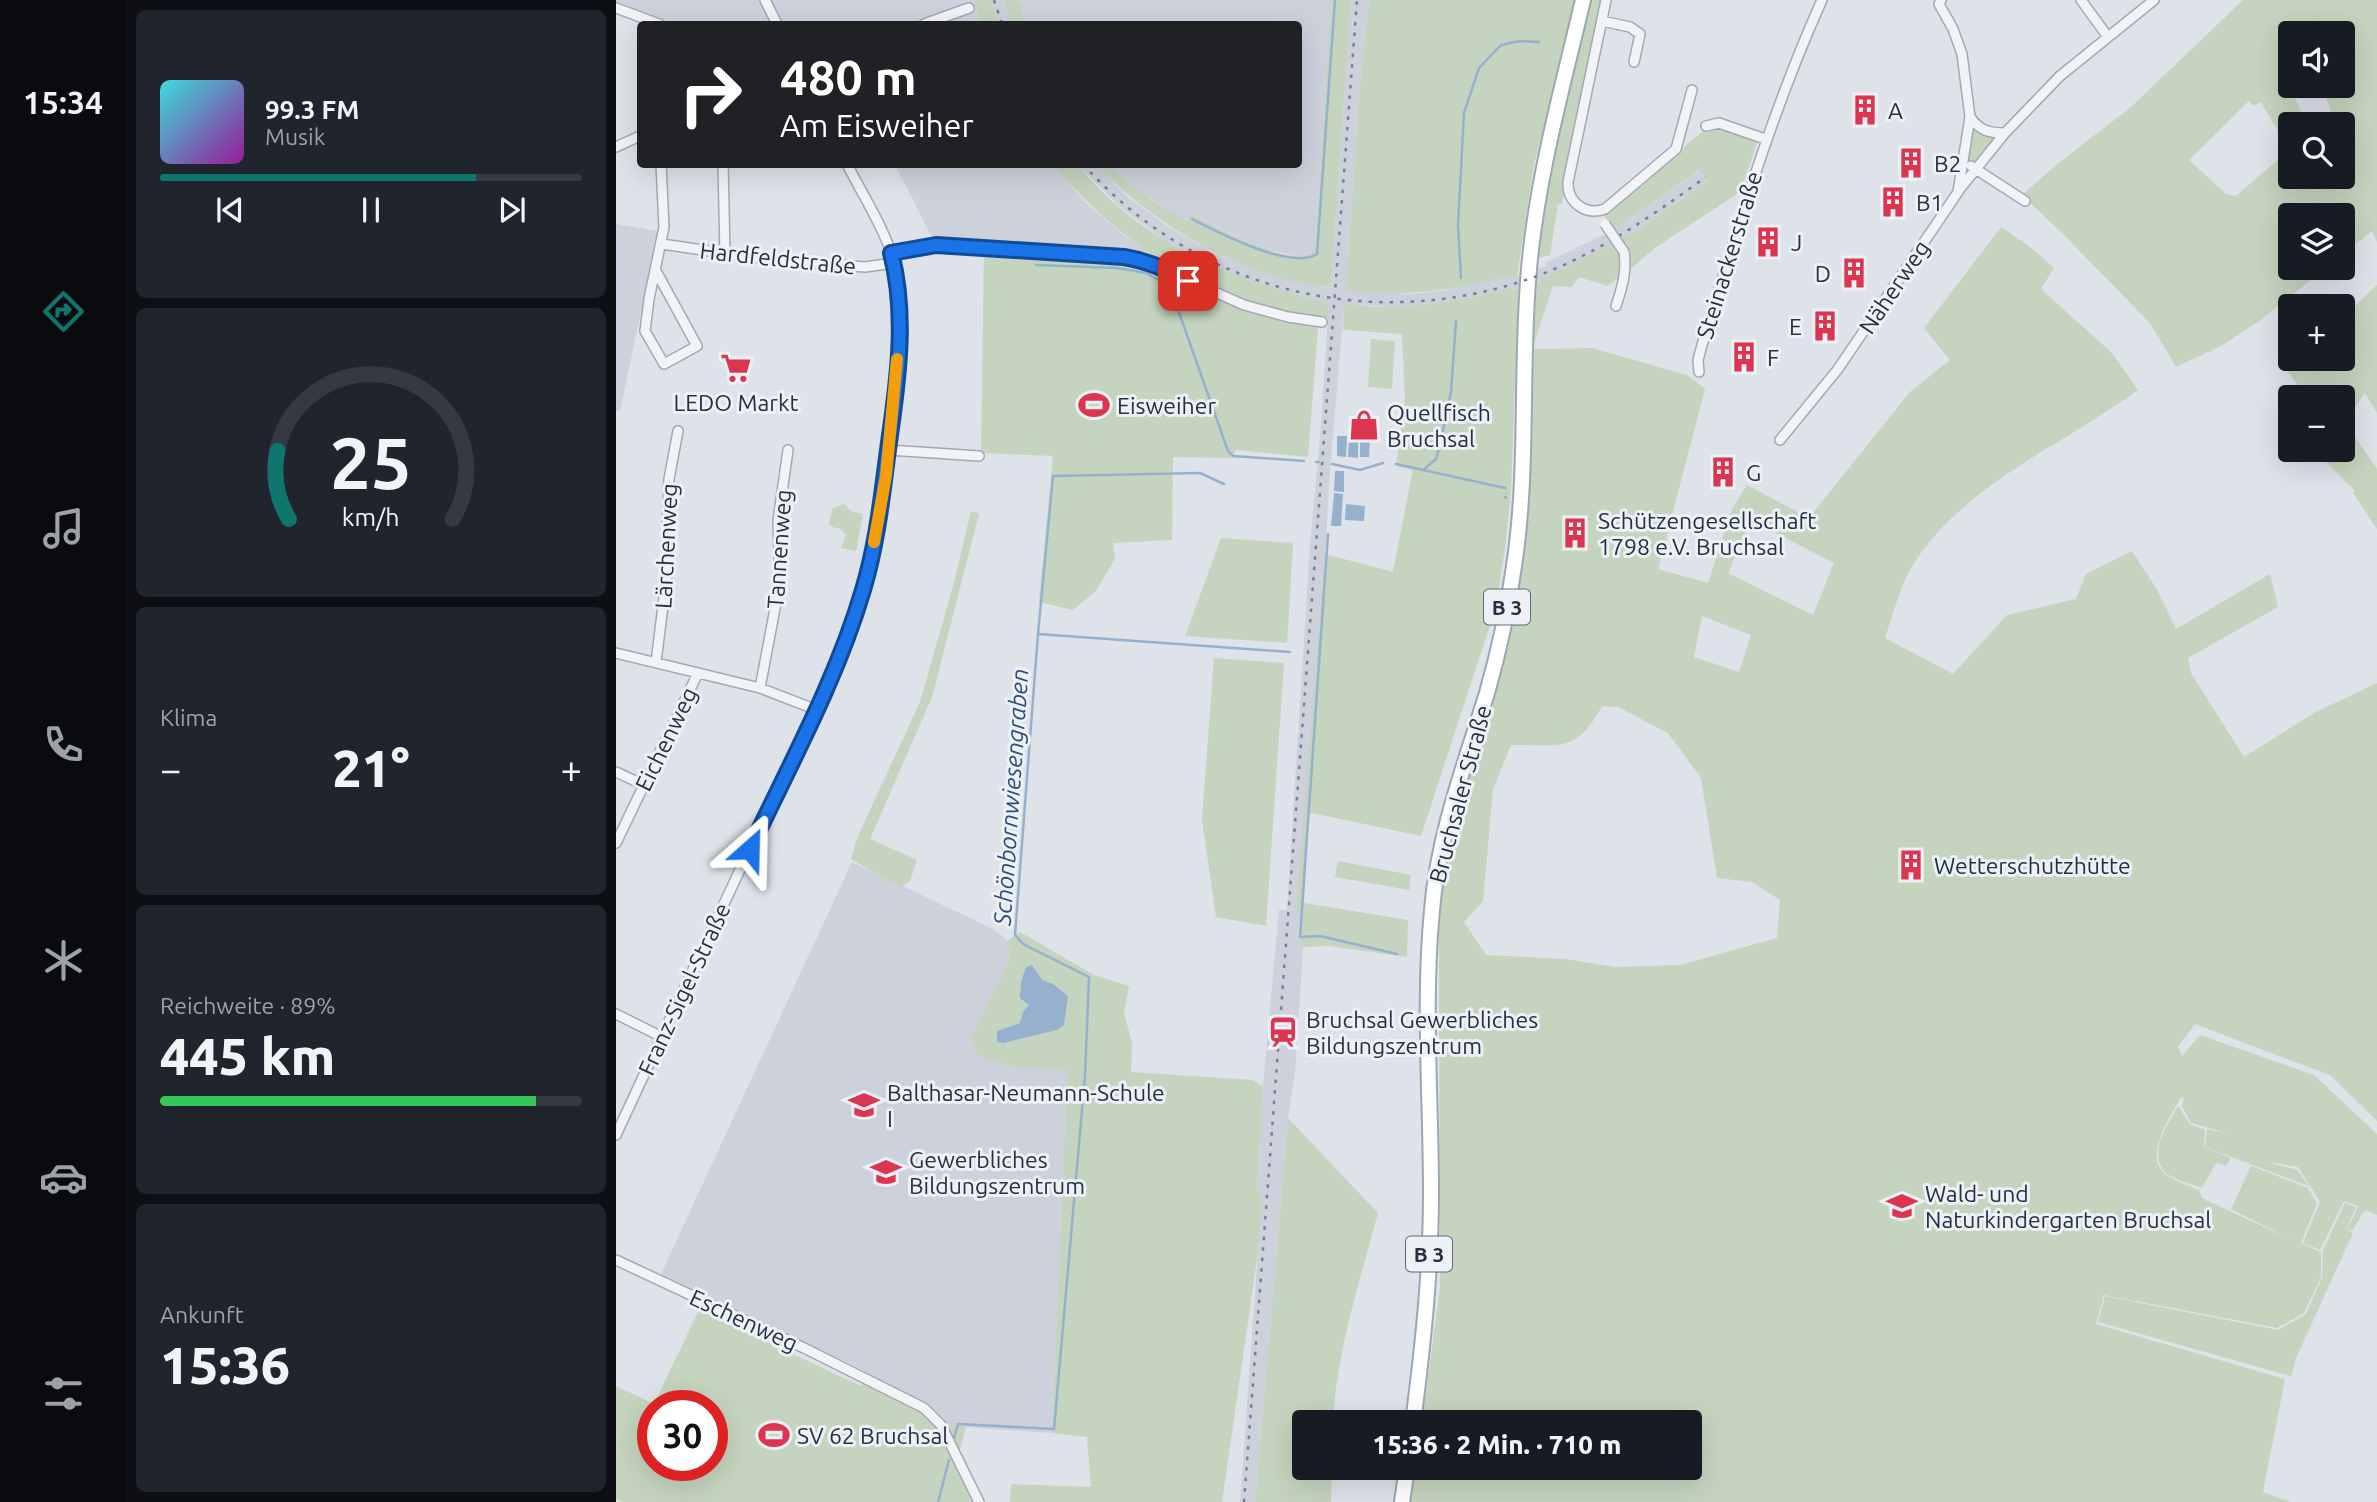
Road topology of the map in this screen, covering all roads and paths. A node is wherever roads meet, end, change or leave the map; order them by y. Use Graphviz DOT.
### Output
graph roads {
  1 [pos="765,0"];
  2 [pos="1583,0"];
  3 [pos="1606,0"];
  4 [pos="1822,0"];
  5 [pos="2081,0"];
  6 [pos="2154,0"];
  7 [pos="1937,1"];
  8 [pos="616,8"];
  9 [pos="969,8"];
  10 [pos="651,21"];
  11 [pos="771,21"];
  12 [pos="933,21"];
  13 [pos="1602,21"];
  14 [pos="2108,37"];
  15 [pos="1634,62"];
  16 [pos="1692,90"];
  17 [pos="1970,117"];
  18 [pos="1706,126"];
  19 [pos="2005,133"];
  20 [pos="637,136"];
  21 [pos="1765,139"];
  22 [pos="616,147"];
  23 [pos="1962,159"];
  24 [pos="661,168"];
  25 [pos="723,168"];
  26 [pos="853,168"];
  27 [pos="1975,168"];
  28 [pos="1958,192"];
  29 [pos="2025,201"];
  30 [pos="1596,212"];
  31 [pos="662,244"];
  32 [pos="725,254"];
  33 [pos="893,258"];
  34 [pos="656,271"];
  35 [pos="1616,306"];
  36 [pos="1322,322"];
  37 [pos="1699,372"];
  38 [pos="678,430"];
  39 [pos="1780,440"];
  40 [pos="788,450"];
  41 [pos="889,450"];
  42 [pos="979,456"];
  43 [pos="616,653"];
  44 [pos="656,662"];
  45 [pos="698,673"];
  46 [pos="760,688"];
  47 [pos="817,710"];
  48 [pos="616,772"];
  49 [pos="644,785"];
  50 [pos="616,843"];
  51 [pos="616,1014"];
  52 [pos="662,1037"];
  53 [pos="616,1135"];
  54 [pos="616,1260"];
  55 [pos="1415,1410"];
  56 [pos="1405,1480"];
  57 [pos="979,1502"];
  58 [pos="1402,1502"];
  1 -- 11 [label="street"];
  2 -- 55 [label="main road, Bruchsaler Straße / B 3"];
  3 -- 13 [label="street"];
  4 -- 21 [label="street, Steinackerstraße"];
  5 -- 14 [label="street"];
  6 -- 14 [label="street"];
  7 -- 17 [label="street, Näherweg"];
  8 -- 10 [label="street"];
  9 -- 12 [label="street"];
  13 -- 15 [label="street"];
  13 -- 30 [label="street"];
  14 -- 19 [label="street"];
  16 -- 30 [label="street"];
  17 -- 19 [label="street"];
  17 -- 23 [label="street, Näherweg"];
  18 -- 21 [label="street"];
  19 -- 27 [label="street"];
  20 -- 22 [label="street"];
  21 -- 37 [label="street, Steinackerstraße"];
  23 -- 27 [label="street"];
  23 -- 28 [label="street, Näherweg"];
  24 -- 31 [label="street"];
  25 -- 32 [label="street"];
  26 -- 33 [label="street, Franz-Sigel-Straße"];
  27 -- 28 [label="street"];
  27 -- 29 [label="street"];
  28 -- 39 [label="street, Näherweg"];
  30 -- 35 [label="street, bridge"];
  31 -- 32 [label="street, Hardfeldstraße"];
  31 -- 34 [label="street"];
  32 -- 33 [label="street, Hardfeldstraße"];
  33 -- 36 [label="street, Hardfeldstraße"];
  33 -- 41 [label="street, Franz-Sigel-Straße"];
  34 -- 34 [label="street"];
  38 -- 44 [label="street, Lärchenweg"];
  40 -- 46 [label="street, Tannenweg"];
  41 -- 42 [label="street"];
  41 -- 47 [label="street, Franz-Sigel-Straße"];
  43 -- 44 [label="street"];
  44 -- 45 [label="street"];
  45 -- 46 [label="street"];
  45 -- 49 [label="street, Eichenweg"];
  46 -- 47 [label="street"];
  47 -- 52 [label="street, Franz-Sigel-Straße"];
  48 -- 49 [label="street"];
  49 -- 50 [label="street, Eichenweg"];
  51 -- 52 [label="street"];
  52 -- 53 [label="street, Franz-Sigel-Straße"];
  54 -- 57 [label="street, Eschenweg"];
  56 -- 58 [label="main road"];
}
